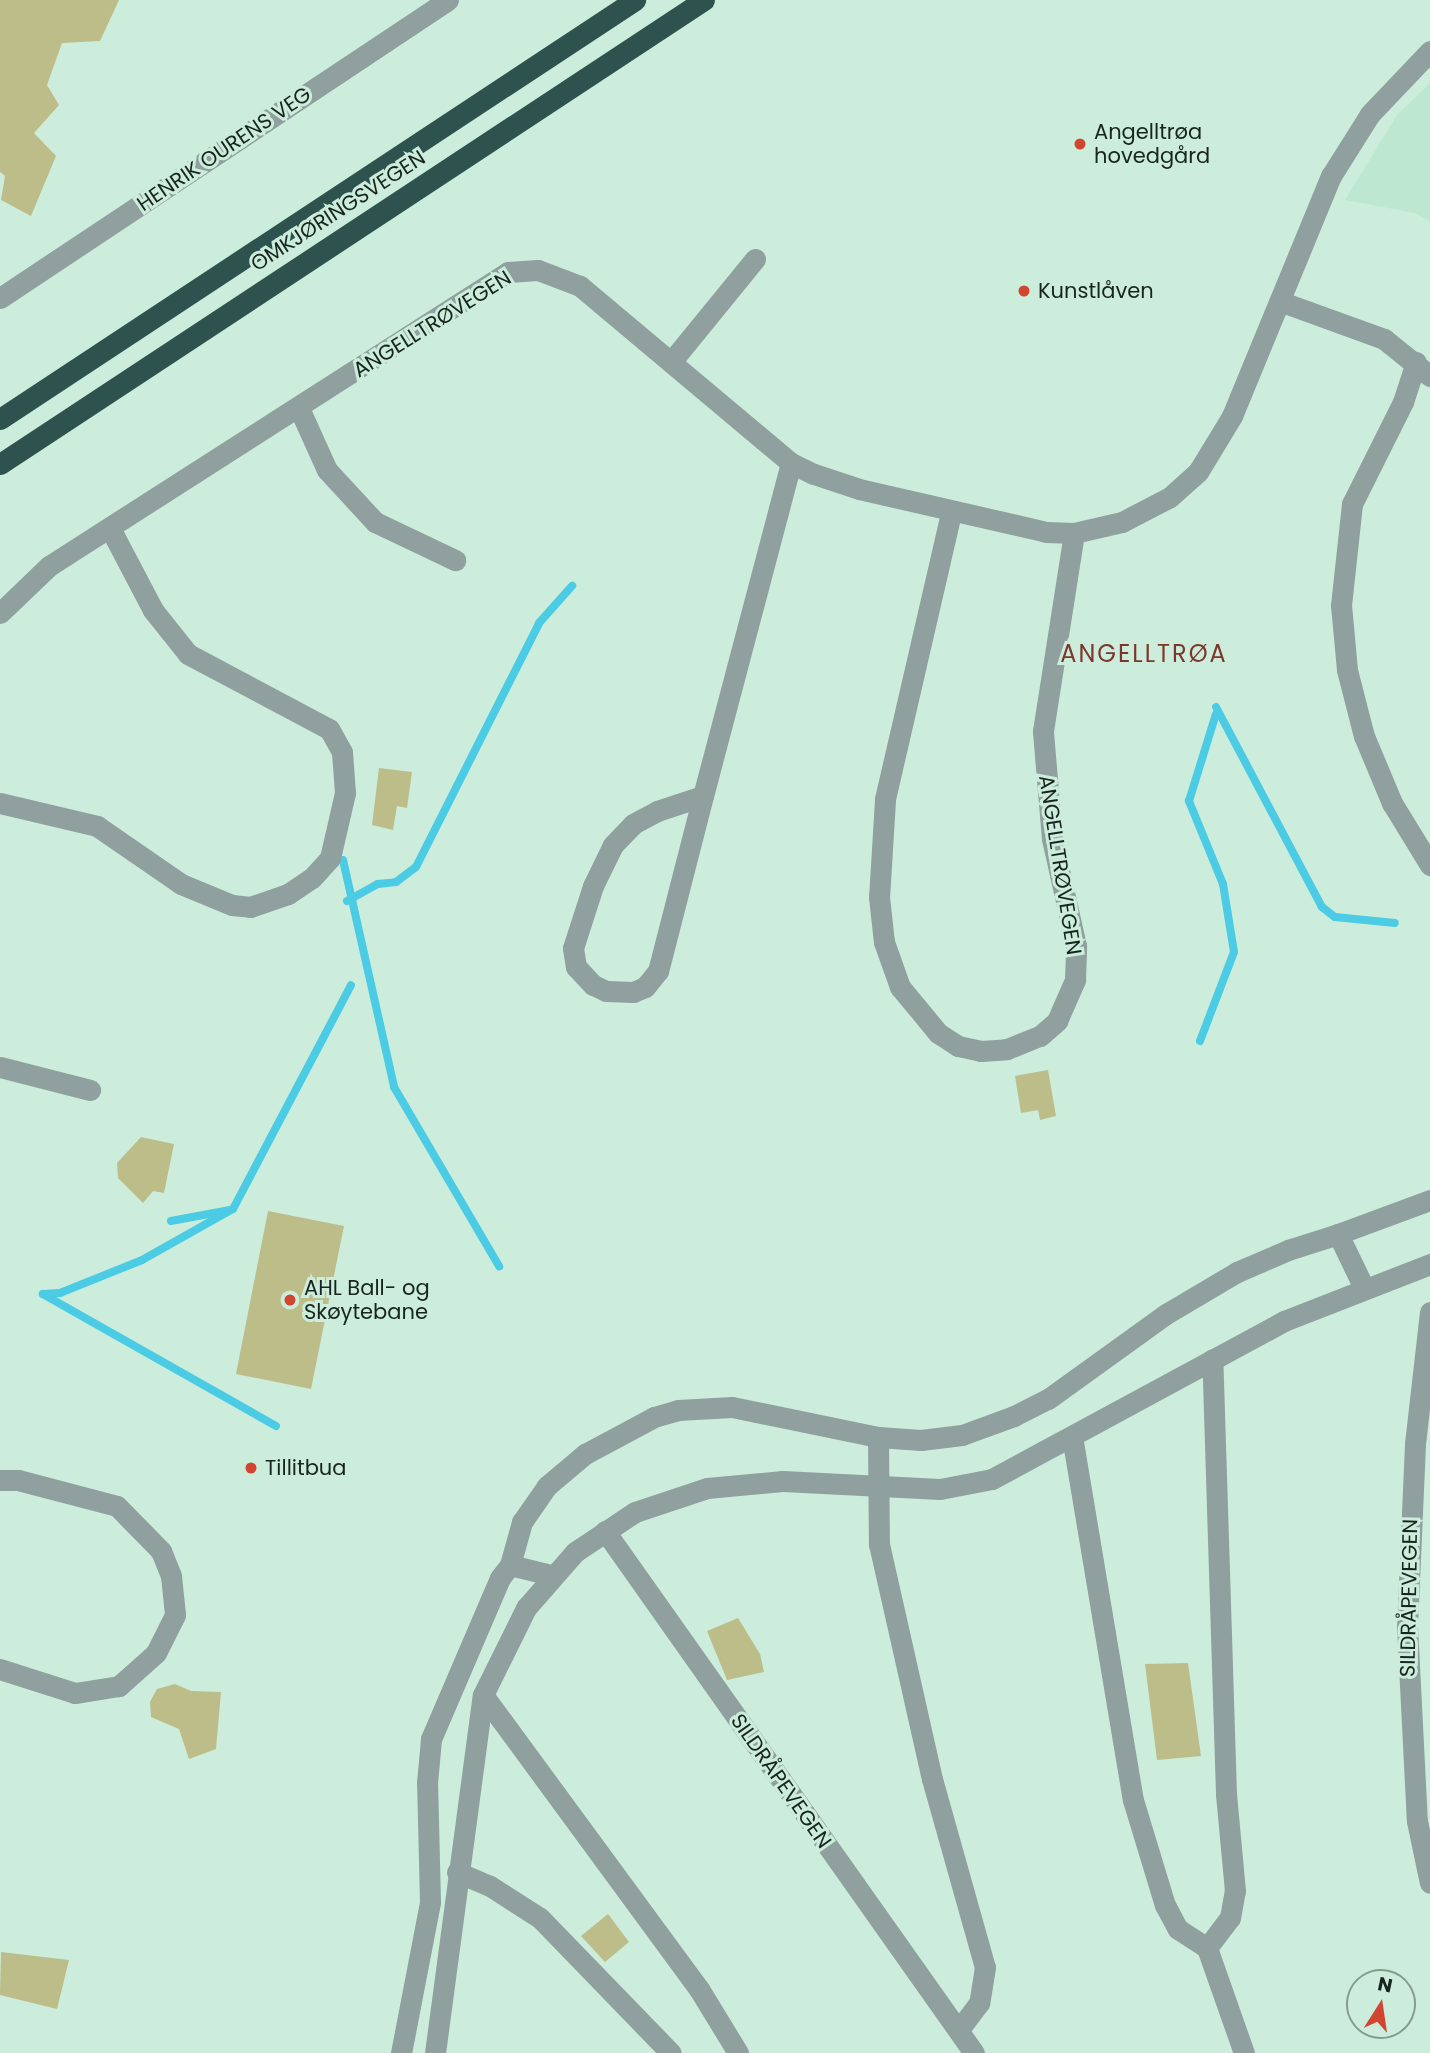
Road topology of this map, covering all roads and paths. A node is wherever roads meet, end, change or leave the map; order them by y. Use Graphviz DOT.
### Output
graph roads {
  1 [pos="447,0"];
  2 [pos="635,0"];
  3 [pos="704,0"];
  4 [pos="1430,51"];
  5 [pos="755,259"];
  6 [pos="0,298"];
  7 [pos="1282,302"];
  8 [pos="671,362"];
  9 [pos="1423,369"];
  10 [pos="299,408"];
  11 [pos="0,419"];
  12 [pos="791,463"];
  13 [pos="0,464"];
  14 [pos="951,513"];
  15 [pos="110,528"];
  16 [pos="1073,533"];
  17 [pos="455,560"];
  18 [pos="0,613"];
  19 [pos="703,796"];
  20 [pos="0,803"];
  21 [pos="1430,864"];
  22 [pos="0,1067"];
  23 [pos="90,1090"];
  24 [pos="1430,1200"];
  25 [pos="1338,1234"];
  26 [pos="1430,1264"];
  27 [pos="1364,1288"];
  28 [pos="1430,1312"];
  29 [pos="1212,1359"];
  30 [pos="1072,1436"];
  31 [pos="878,1437"];
  32 [pos="0,1480"];
  33 [pos="877,1489"];
  34 [pos="605,1531"];
  35 [pos="510,1565"];
  36 [pos="551,1575"];
  37 [pos="0,1669"];
  38 [pos="482,1695"];
  39 [pos="457,1872"];
  40 [pos="1430,1883"];
  41 [pos="1207,1948"];
  42 [pos="960,2028"];
  43 [pos="738,2051"];
  44 [pos="401,2053"];
  45 [pos="435,2053"];
  46 [pos="671,2053"];
  47 [pos="974,2053"];
  48 [pos="1244,2053"];
  1 -- 6 [label="street, HENRIK OURENS VEG"];
  2 -- 11 [label="highway, OMKJØRINGSVEGEN"];
  3 -- 13 [label="highway, OMKJØRINGSVEGEN"];
  4 -- 7 [label="street, ANGELLTRØVEGEN"];
  5 -- 8 [label="street"];
  7 -- 9 [label="street"];
  7 -- 16 [label="street, ANGELLTRØVEGEN"];
  8 -- 10 [label="street, ANGELLTRØVEGEN"];
  8 -- 12 [label="street, ANGELLTRØVEGEN"];
  9 -- 21 [label="street"];
  10 -- 15 [label="street, ANGELLTRØVEGEN"];
  10 -- 17 [label="street"];
  12 -- 14 [label="street, ANGELLTRØVEGEN"];
  12 -- 19 [label="street"];
  14 -- 16 [label="street, ANGELLTRØVEGEN"];
  14 -- 16 [label="street, ANGELLTRØVEGEN"];
  15 -- 18 [label="street, ANGELLTRØVEGEN"];
  15 -- 20 [label="street"];
  19 -- 19 [label="street"];
  22 -- 23 [label="street"];
  24 -- 25 [label="street"];
  25 -- 27 [label="street"];
  25 -- 31 [label="street"];
  26 -- 27 [label="street"];
  27 -- 29 [label="street"];
  28 -- 40 [label="street, SILDRÅPEVEGEN"];
  29 -- 30 [label="street"];
  29 -- 41 [label="street"];
  30 -- 33 [label="street"];
  30 -- 41 [label="street"];
  31 -- 33 [label="street"];
  31 -- 35 [label="street"];
  32 -- 37 [label="street"];
  33 -- 34 [label="street"];
  33 -- 42 [label="street"];
  34 -- 36 [label="street"];
  34 -- 42 [label="street, SILDRÅPEVEGEN"];
  35 -- 36 [label="street"];
  35 -- 44 [label="street"];
  36 -- 38 [label="street"];
  38 -- 39 [label="street"];
  38 -- 43 [label="street"];
  39 -- 45 [label="street"];
  39 -- 46 [label="street"];
  41 -- 48 [label="street"];
  42 -- 47 [label="street, SILDRÅPEVEGEN"];
}
